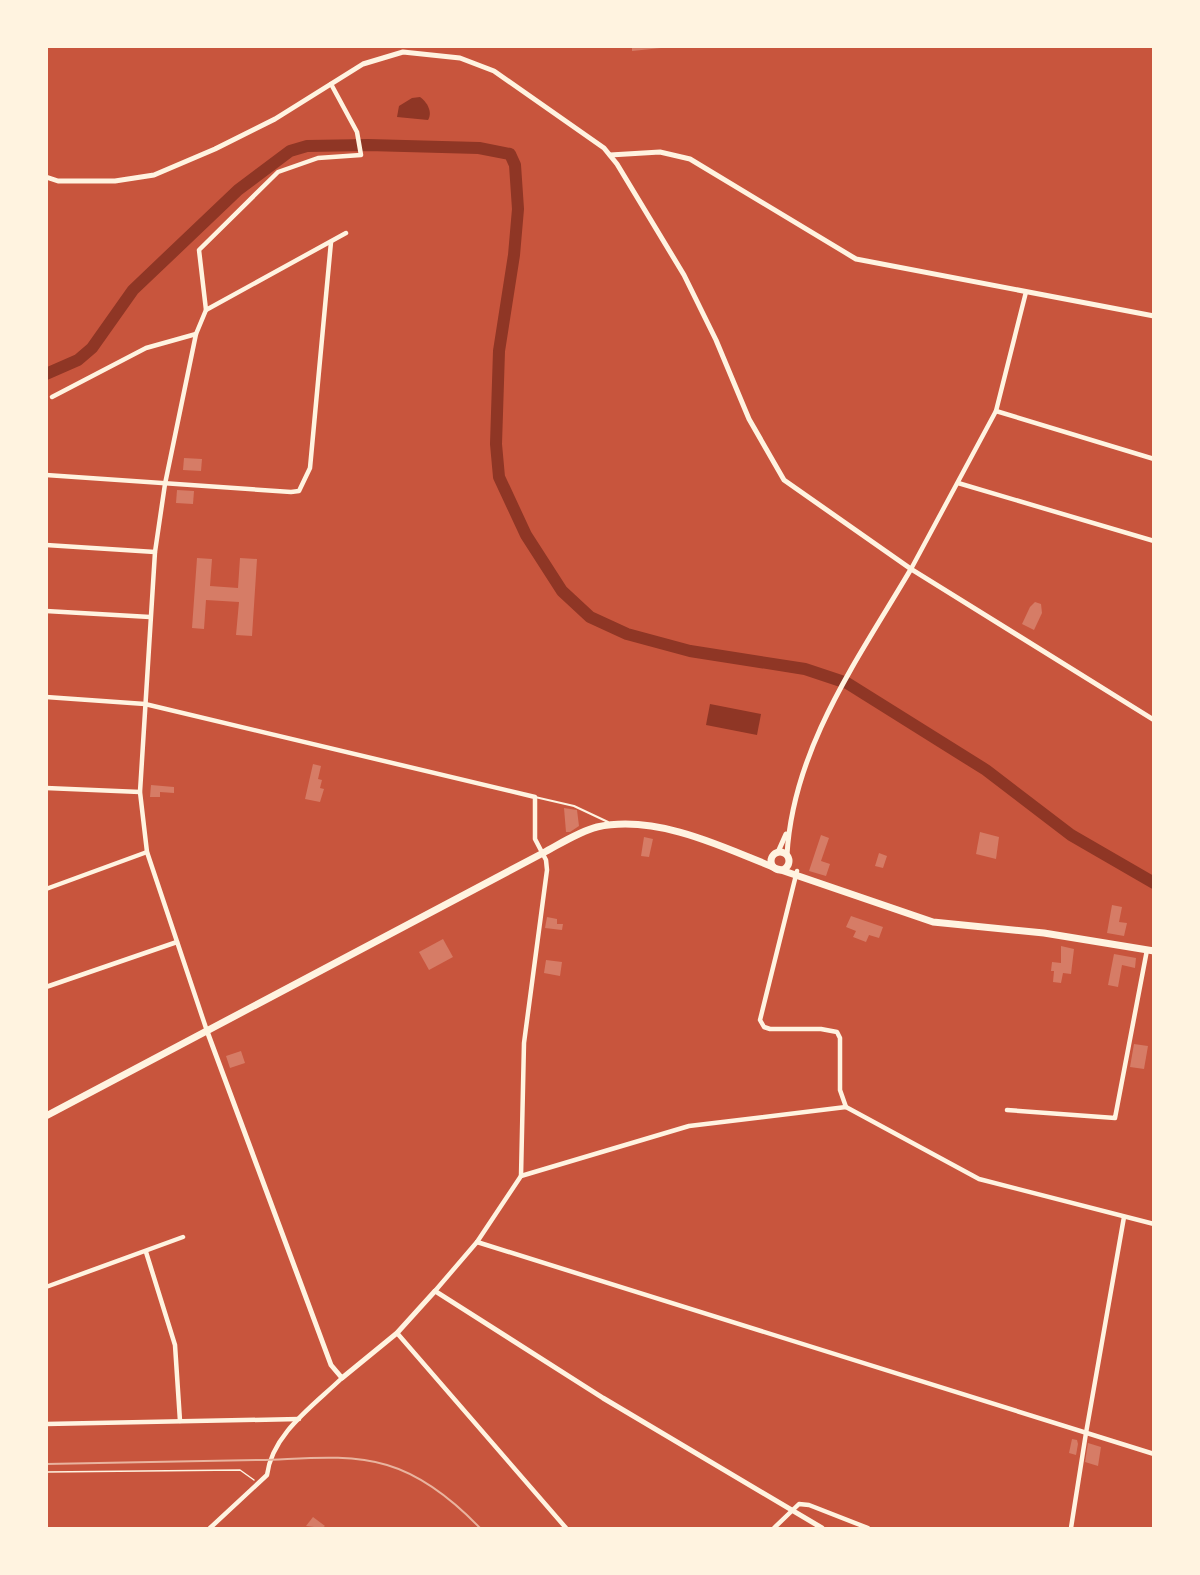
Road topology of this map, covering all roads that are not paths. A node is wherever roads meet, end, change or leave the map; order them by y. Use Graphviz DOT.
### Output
graph roads {
  1 [pos="331,84"];
  2 [pos="610,155"];
  3 [pos="46,177"];
  4 [pos="346,233"];
  5 [pos="331,242"];
  6 [pos="1026,292"];
  7 [pos="206,310"];
  8 [pos="1154,316"];
  9 [pos="196,334"];
  10 [pos="52,397"];
  11 [pos="996,411"];
  12 [pos="1154,459"];
  13 [pos="46,475"];
  14 [pos="958,483"];
  15 [pos="165,484"];
  16 [pos="1154,541"];
  17 [pos="46,544"];
  18 [pos="155,552"];
  19 [pos="911,569"];
  20 [pos="46,611"];
  21 [pos="150,617"];
  22 [pos="46,697"];
  23 [pos="145,704"];
  24 [pos="1154,720"];
  25 [pos="46,788"];
  26 [pos="140,792"];
  27 [pos="535,797"];
  28 [pos="612,825"];
  29 [pos="788,830"];
  30 [pos="147,852"];
  31 [pos="543,853"];
  32 [pos="776,853"];
  33 [pos="788,858"];
  34 [pos="756,860"];
  35 [pos="776,868"];
  36 [pos="796,873"];
  37 [pos="46,889"];
  38 [pos="177,942"];
  39 [pos="1150,950"];
  40 [pos="46,987"];
  41 [pos="207,1031"];
  42 [pos="846,1107"];
  43 [pos="1007,1110"];
  44 [pos="46,1116"];
  45 [pos="521,1176"];
  46 [pos="1124,1217"];
  47 [pos="1154,1224"];
  48 [pos="183,1237"];
  49 [pos="477,1242"];
  50 [pos="146,1252"];
  51 [pos="46,1287"];
  52 [pos="435,1291"];
  53 [pos="397,1333"];
  54 [pos="342,1378"];
  55 [pos="299,1419"];
  56 [pos="180,1421"];
  57 [pos="46,1424"];
  58 [pos="1086,1433"];
  59 [pos="1154,1454"];
  60 [pos="792,1510"];
  61 [pos="859,1527"];
  62 [pos="210,1528"];
  63 [pos="566,1528"];
  64 [pos="774,1528"];
  65 [pos="822,1528"];
  66 [pos="868,1528"];
  67 [pos="1071,1528"];
  1 -- 2 [label="street"];
  1 -- 3 [label="street"];
  1 -- 7 [label="street"];
  2 -- 6 [label="street"];
  2 -- 19 [label="street"];
  4 -- 5 [label="street"];
  5 -- 7 [label="street"];
  5 -- 15 [label="street"];
  6 -- 8 [label="street"];
  6 -- 11 [label="street"];
  7 -- 9 [label="street"];
  9 -- 10 [label="street"];
  9 -- 15 [label="street"];
  11 -- 12 [label="street"];
  11 -- 14 [label="street"];
  13 -- 15 [label="street"];
  14 -- 16 [label="street"];
  14 -- 19 [label="street"];
  15 -- 18 [label="street"];
  17 -- 18 [label="street"];
  18 -- 21 [label="street"];
  19 -- 24 [label="street"];
  19 -- 29 [label="street"];
  20 -- 21 [label="street"];
  21 -- 23 [label="street"];
  22 -- 23 [label="street"];
  23 -- 26 [label="street"];
  23 -- 27 [label="street"];
  25 -- 26 [label="street"];
  26 -- 30 [label="street"];
  27 -- 28 [label="lane"];
  27 -- 31 [label="street"];
  28 -- 31 [label="highway"];
  28 -- 34 [label="highway"];
  29 -- 32 [label="street"];
  29 -- 33 [label="street"];
  30 -- 37 [label="street"];
  30 -- 38 [label="street"];
  31 -- 41 [label="highway"];
  31 -- 45 [label="street"];
  32 -- 33 [label="highway"];
  32 -- 34 [label="highway"];
  32 -- 35 [label="highway"];
  33 -- 35 [label="highway"];
  33 -- 36 [label="highway"];
  34 -- 35 [label="highway"];
  35 -- 36 [label="highway"];
  36 -- 39 [label="highway"];
  36 -- 42 [label="street"];
  38 -- 40 [label="street"];
  38 -- 41 [label="street"];
  39 -- 43 [label="street"];
  41 -- 44 [label="highway"];
  41 -- 54 [label="street"];
  42 -- 45 [label="street"];
  42 -- 46 [label="street"];
  45 -- 49 [label="street"];
  46 -- 47 [label="street"];
  46 -- 58 [label="street"];
  48 -- 50 [label="street"];
  49 -- 52 [label="street"];
  49 -- 58 [label="street"];
  50 -- 51 [label="street"];
  50 -- 56 [label="street"];
  52 -- 53 [label="street"];
  52 -- 60 [label="street"];
  53 -- 54 [label="street"];
  53 -- 63 [label="street"];
  54 -- 55 [label="street"];
  55 -- 56 [label="street"];
  55 -- 62 [label="street"];
  56 -- 57 [label="street"];
  58 -- 59 [label="street"];
  58 -- 67 [label="street"];
  60 -- 61 [label="street"];
  60 -- 64 [label="street"];
  60 -- 65 [label="street"];
  61 -- 66 [label="street"];
}
